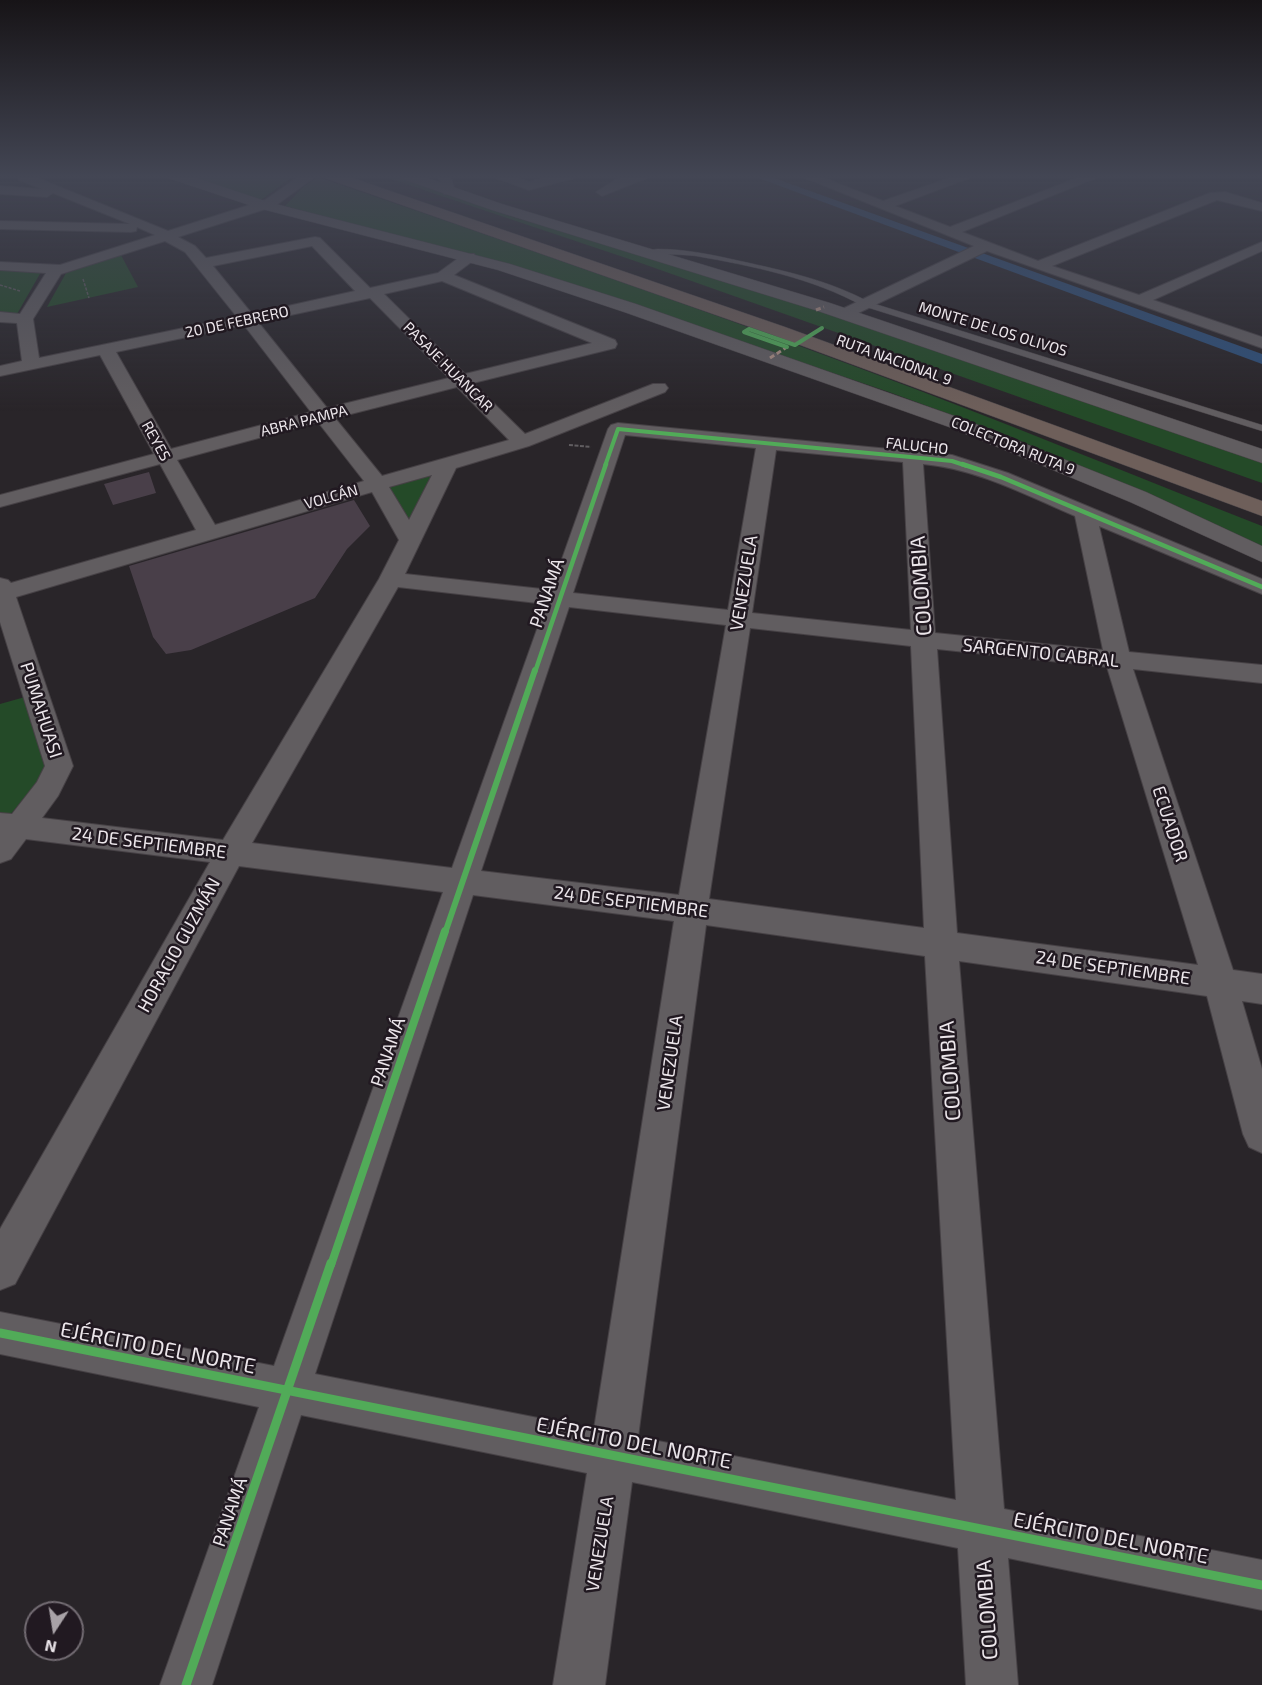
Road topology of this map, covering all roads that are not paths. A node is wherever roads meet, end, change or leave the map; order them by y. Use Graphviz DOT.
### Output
graph roads {
  1 [pos="100,254"];
  2 [pos="194,254"];
  3 [pos="251,254"];
  4 [pos="328,254"];
  5 [pos="456,254"];
  6 [pos="563,254"];
  7 [pos="583,254"];
  8 [pos="650,254"];
  9 [pos="689,254"];
  10 [pos="969,254"];
  11 [pos="996,254"];
  12 [pos="1069,254"];
  13 [pos="1245,254"];
  14 [pos="469,257"];
  15 [pos="203,263"];
  16 [pos="0,266"];
  17 [pos="1038,266"];
  18 [pos="59,268"];
  19 [pos="443,276"];
  20 [pos="370,293"];
  21 [pos="1139,301"];
  22 [pos="866,304"];
  23 [pos="844,314"];
  24 [pos="0,317"];
  25 [pos="25,318"];
  26 [pos="246,320"];
  27 [pos="1262,343"];
  28 [pos="106,350"];
  29 [pos="31,365"];
  30 [pos="0,371"];
  31 [pos="464,382"];
  32 [pos="659,388"];
  33 [pos="322,416"];
  34 [pos="1262,428"];
  35 [pos="615,439"];
  36 [pos="522,442"];
  37 [pos="767,443"];
  38 [pos="1142,450"];
  39 [pos="1262,456"];
  40 [pos="164,457"];
  41 [pos="913,457"];
  42 [pos="447,465"];
  43 [pos="1155,469"];
  44 [pos="377,484"];
  45 [pos="1262,487"];
  46 [pos="1262,494"];
  47 [pos="0,501"];
  48 [pos="1262,509"];
  49 [pos="1085,513"];
  50 [pos="1262,515"];
  51 [pos="208,532"];
  52 [pos="410,540"];
  53 [pos="1262,555"];
  54 [pos="391,579"];
  55 [pos="1262,587"];
  56 [pos="1,590"];
  57 [pos="561,598"];
  58 [pos="739,618"];
  59 [pos="925,640"];
  60 [pos="1118,661"];
  61 [pos="1262,674"];
  62 [pos="9,825"];
  63 [pos="0,851"];
  64 [pos="230,854"];
  65 [pos="462,882"];
  66 [pos="692,910"];
  67 [pos="941,944"];
  68 [pos="1220,983"];
  69 [pos="1262,988"];
  70 [pos="1262,1134"];
  71 [pos="0,1269"];
  72 [pos="0,1333"];
  73 [pos="288,1390"];
  74 [pos="613,1455"];
  75 [pos="982,1529"];
  76 [pos="1262,1585"];
  77 [pos="186,1685"];
  78 [pos="579,1685"];
  79 [pos="992,1685"];
  1 -- 18 [label="street"];
  2 -- 15 [label="street"];
  3 -- 15 [label="street, PASAJE HUANCAR"];
  4 -- 20 [label="street, PASAJE HUANCAR"];
  5 -- 14 [label="street, COLECTORA RUTA 9"];
  6 -- 43 [label="highway, RUTA NACIONAL 9"];
  7 -- 38 [label="highway, RUTA NACIONAL 9"];
  8 -- 23 [label="street"];
  9 -- 22 [label="lane, MONTE DE LOS OLIVOS"];
  10 -- 22 [label="street"];
  11 -- 17 [label="street"];
  12 -- 17 [label="street"];
  13 -- 21 [label="street"];
  14 -- 19 [label="street, 20 DE FEBRERO"];
  14 -- 53 [label="street, COLECTORA RUTA 9"];
  15 -- 26 [label="street"];
  16 -- 18 [label="street"];
  17 -- 21 [label="street"];
  18 -- 25 [label="street"];
  19 -- 20 [label="street, 20 DE FEBRERO"];
  19 -- 31 [label="street, ABRA PAMPA"];
  20 -- 26 [label="street, 20 DE FEBRERO"];
  20 -- 31 [label="street, PASAJE HUANCAR"];
  21 -- 27 [label="street"];
  22 -- 23 [label="street"];
  22 -- 34 [label="lane, MONTE DE LOS OLIVOS"];
  23 -- 39 [label="street"];
  24 -- 25 [label="street"];
  25 -- 29 [label="street"];
  26 -- 28 [label="street, 20 DE FEBRERO"];
  26 -- 33 [label="street"];
  28 -- 29 [label="street, 20 DE FEBRERO"];
  28 -- 40 [label="street, REYES"];
  29 -- 30 [label="street, 20 DE FEBRERO"];
  31 -- 33 [label="street, ABRA PAMPA"];
  31 -- 36 [label="street, PASAJE HUANCAR"];
  32 -- 36 [label="street, VOLCÁN"];
  33 -- 40 [label="street, ABRA PAMPA"];
  33 -- 44 [label="street"];
  35 -- 37 [label="street, FALUCHO"];
  35 -- 57 [label="street, PANAMÁ"];
  36 -- 42 [label="street, VOLCÁN"];
  37 -- 41 [label="street, FALUCHO"];
  37 -- 58 [label="street, VENEZUELA"];
  38 -- 45 [label="highway"];
  38 -- 46 [label="highway, RUTA NACIONAL 9"];
  40 -- 47 [label="street, ABRA PAMPA"];
  40 -- 51 [label="street, REYES"];
  41 -- 49 [label="street, FALUCHO"];
  41 -- 59 [label="street, COLOMBIA"];
  42 -- 44 [label="street, VOLCÁN"];
  42 -- 52 [label="street, HORACIO GUZMÁN"];
  43 -- 48 [label="highway, RUTA NACIONAL 9"];
  43 -- 50 [label="highway"];
  44 -- 51 [label="street, VOLCÁN"];
  44 -- 52 [label="street"];
  49 -- 55 [label="street, FALUCHO"];
  49 -- 60 [label="street, ECUADOR"];
  51 -- 56 [label="street, VOLCÁN"];
  52 -- 54 [label="street, HORACIO GUZMÁN"];
  54 -- 57 [label="street, SARGENTO CABRAL"];
  54 -- 64 [label="street, HORACIO GUZMÁN"];
  56 -- 62 [label="street, PUMAHUASI"];
  57 -- 58 [label="street, SARGENTO CABRAL"];
  57 -- 65 [label="street, PANAMÁ"];
  58 -- 59 [label="street, SARGENTO CABRAL"];
  58 -- 66 [label="street, VENEZUELA"];
  59 -- 60 [label="street, SARGENTO CABRAL"];
  59 -- 67 [label="street, COLOMBIA"];
  60 -- 61 [label="street, SARGENTO CABRAL"];
  60 -- 68 [label="street, ECUADOR"];
  62 -- 63 [label="street"];
  62 -- 64 [label="street, 24 DE SEPTIEMBRE"];
  64 -- 65 [label="street, 24 DE SEPTIEMBRE"];
  64 -- 71 [label="street, HORACIO GUZMÁN"];
  65 -- 66 [label="street, 24 DE SEPTIEMBRE"];
  65 -- 73 [label="street, PANAMÁ"];
  66 -- 67 [label="street, 24 DE SEPTIEMBRE"];
  66 -- 74 [label="street, VENEZUELA"];
  67 -- 68 [label="street, 24 DE SEPTIEMBRE"];
  67 -- 75 [label="street, COLOMBIA"];
  68 -- 69 [label="street, 24 DE SEPTIEMBRE"];
  68 -- 70 [label="street, ECUADOR"];
  72 -- 73 [label="street, EJÉRCITO DEL NORTE"];
  73 -- 74 [label="street, EJÉRCITO DEL NORTE"];
  73 -- 77 [label="street, PANAMÁ"];
  74 -- 75 [label="street, EJÉRCITO DEL NORTE"];
  74 -- 78 [label="street, VENEZUELA"];
  75 -- 76 [label="street, EJÉRCITO DEL NORTE"];
  75 -- 79 [label="street, COLOMBIA"];
}
